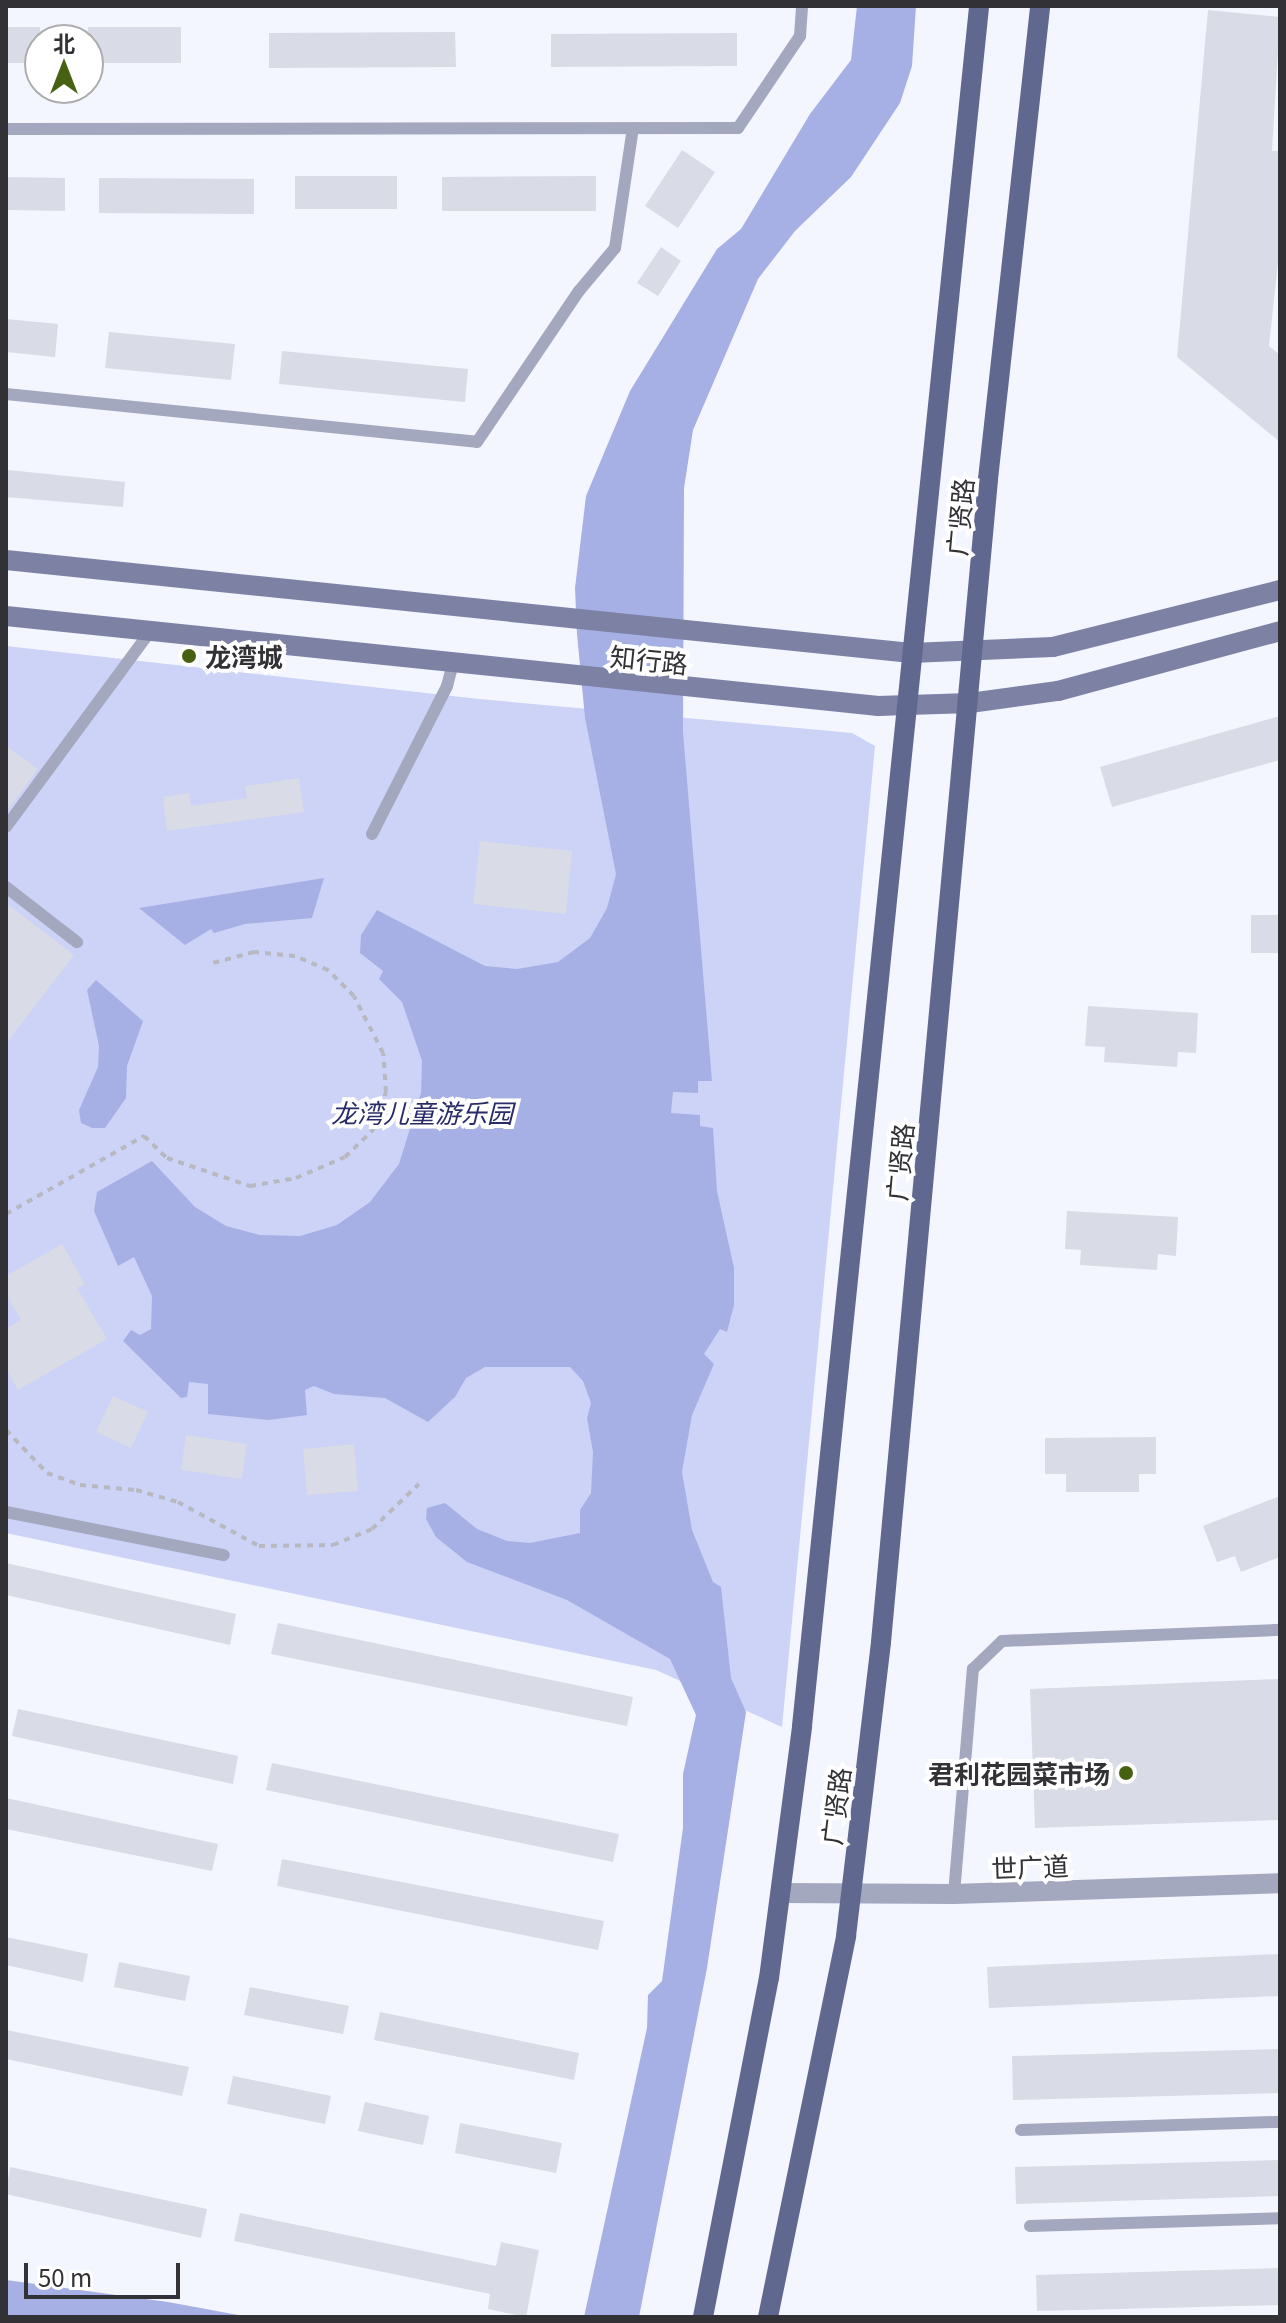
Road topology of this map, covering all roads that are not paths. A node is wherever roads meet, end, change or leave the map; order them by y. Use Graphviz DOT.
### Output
graph roads {
  1 [pos="802,6"];
  2 [pos="979,6"];
  3 [pos="1040,6"];
  4 [pos="633,128"];
  5 [pos="6,129"];
  6 [pos="6,394"];
  7 [pos="6,560"];
  8 [pos="1280,590"];
  9 [pos="6,616"];
  10 [pos="152,629"];
  11 [pos="1280,631"];
  12 [pos="911,653"];
  13 [pos="974,654"];
  14 [pos="453,664"];
  15 [pos="970,703"];
  16 [pos="907,704"];
  17 [pos="6,827"];
  18 [pos="372,834"];
  19 [pos="6,887"];
  20 [pos="77,942"];
  21 [pos="6,1512"];
  22 [pos="224,1555"];
  23 [pos="1280,1630"];
  24 [pos="1280,1883"];
  25 [pos="782,1893"];
  26 [pos="851,1893"];
  27 [pos="954,1894"];
  28 [pos="1280,2122"];
  29 [pos="1021,2130"];
  30 [pos="1280,2218"];
  31 [pos="1030,2226"];
  32 [pos="703,2317"];
  33 [pos="768,2317"];
  1 -- 4 [label="lane"];
  2 -- 12 [label="main road, 广贤路"];
  3 -- 13 [label="main road, 广贤路"];
  4 -- 5 [label="lane"];
  4 -- 6 [label="lane"];
  7 -- 12 [label="main road, 知行路"];
  8 -- 13 [label="main road, 知行路"];
  9 -- 10 [label="main road, 知行路"];
  10 -- 14 [label="main road, 知行路"];
  10 -- 17 [label="lane"];
  11 -- 15 [label="main road, 知行路"];
  12 -- 13 [label="main road, 知行路"];
  12 -- 16 [label="main road, 广贤路"];
  13 -- 15 [label="main road, 广贤路"];
  14 -- 16 [label="main road, 知行路"];
  14 -- 18 [label="lane"];
  15 -- 16 [label="main road, 知行路"];
  15 -- 26 [label="main road, 广贤路"];
  16 -- 25 [label="main road, 广贤路"];
  19 -- 20 [label="lane"];
  21 -- 22 [label="lane"];
  23 -- 27 [label="lane"];
  24 -- 27 [label="street, 世广道"];
  25 -- 26 [label="street, 世广道"];
  25 -- 32 [label="main road, 广贤路"];
  26 -- 27 [label="street, 世广道"];
  26 -- 33 [label="main road, 广贤路"];
  28 -- 29 [label="lane"];
  30 -- 31 [label="lane"];
}
